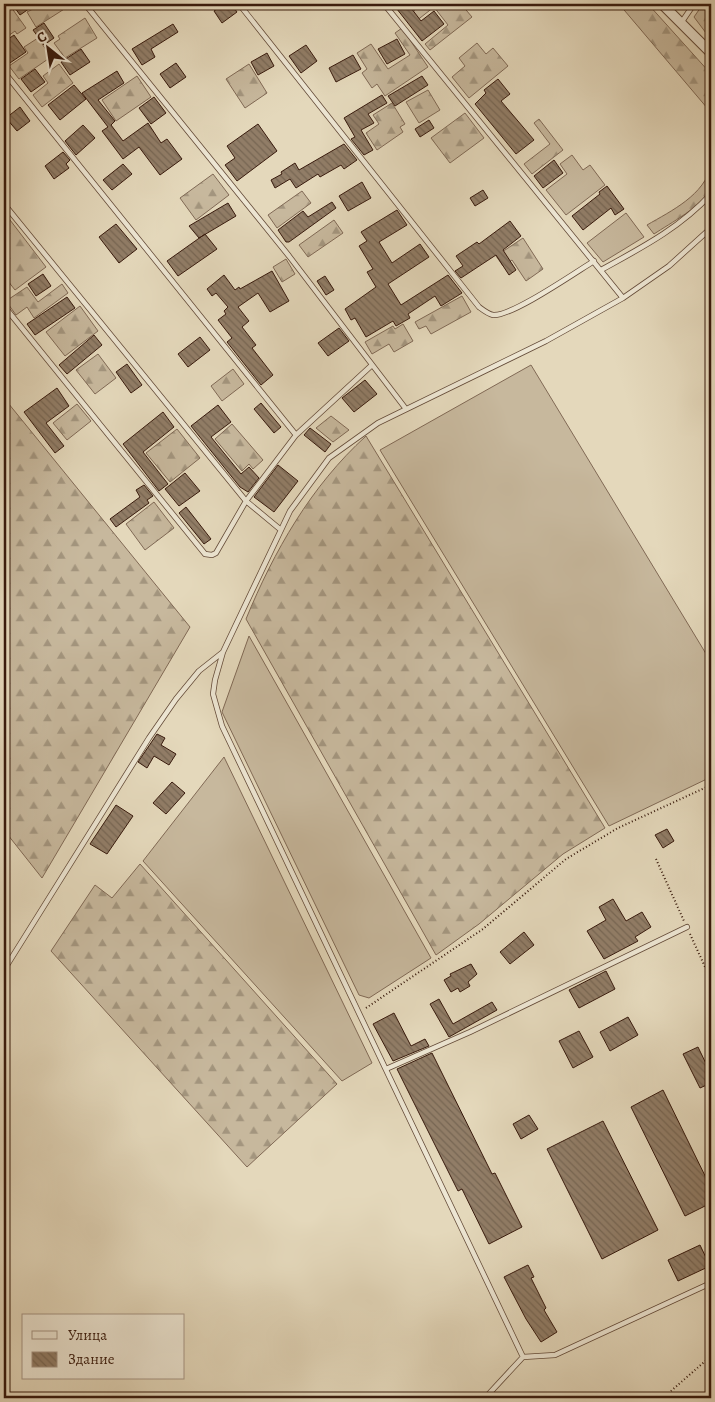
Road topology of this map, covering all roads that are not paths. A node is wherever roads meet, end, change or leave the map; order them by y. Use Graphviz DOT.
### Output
graph roads {
  1 [pos="85,4"];
  2 [pos="239,4"];
  3 [pos="384,4"];
  4 [pos="662,4"];
  5 [pos="694,4"];
  6 [pos="680,23"];
  7 [pos="711,53"];
  8 [pos="4,72"];
  9 [pos="711,194"];
  10 [pos="4,204"];
  11 [pos="711,228"];
  12 [pos="594,261"];
  13 [pos="601,270"];
  14 [pos="623,298"];
  15 [pos="4,306"];
  16 [pos="372,365"];
  17 [pos="406,409"];
  18 [pos="296,435"];
  19 [pos="246,501"];
  20 [pos="280,530"];
  21 [pos="223,652"];
  22 [pos="687,927"];
  23 [pos="4,970"];
  24 [pos="386,1069"];
  25 [pos="711,1283"];
  26 [pos="523,1357"];
  27 [pos="485,1398"];
  1 -- 16 [label="lane"];
  2 -- 12 [label="lane"];
  3 -- 12 [label="lane"];
  4 -- 6 [label="street"];
  5 -- 6 [label="lane"];
  6 -- 7 [label="street"];
  8 -- 18 [label="lane"];
  9 -- 13 [label="lane"];
  10 -- 19 [label="lane"];
  11 -- 14 [label="lane"];
  12 -- 13 [label="lane"];
  13 -- 14 [label="lane"];
  14 -- 17 [label="lane"];
  15 -- 19 [label="lane"];
  16 -- 17 [label="lane"];
  16 -- 18 [label="lane"];
  17 -- 20 [label="lane"];
  18 -- 19 [label="lane"];
  19 -- 20 [label="lane"];
  20 -- 21 [label="lane"];
  21 -- 23 [label="lane"];
  21 -- 24 [label="lane"];
  22 -- 24 [label="lane"];
  24 -- 26 [label="lane"];
  25 -- 26 [label="lane"];
  26 -- 27 [label="lane"];
}
